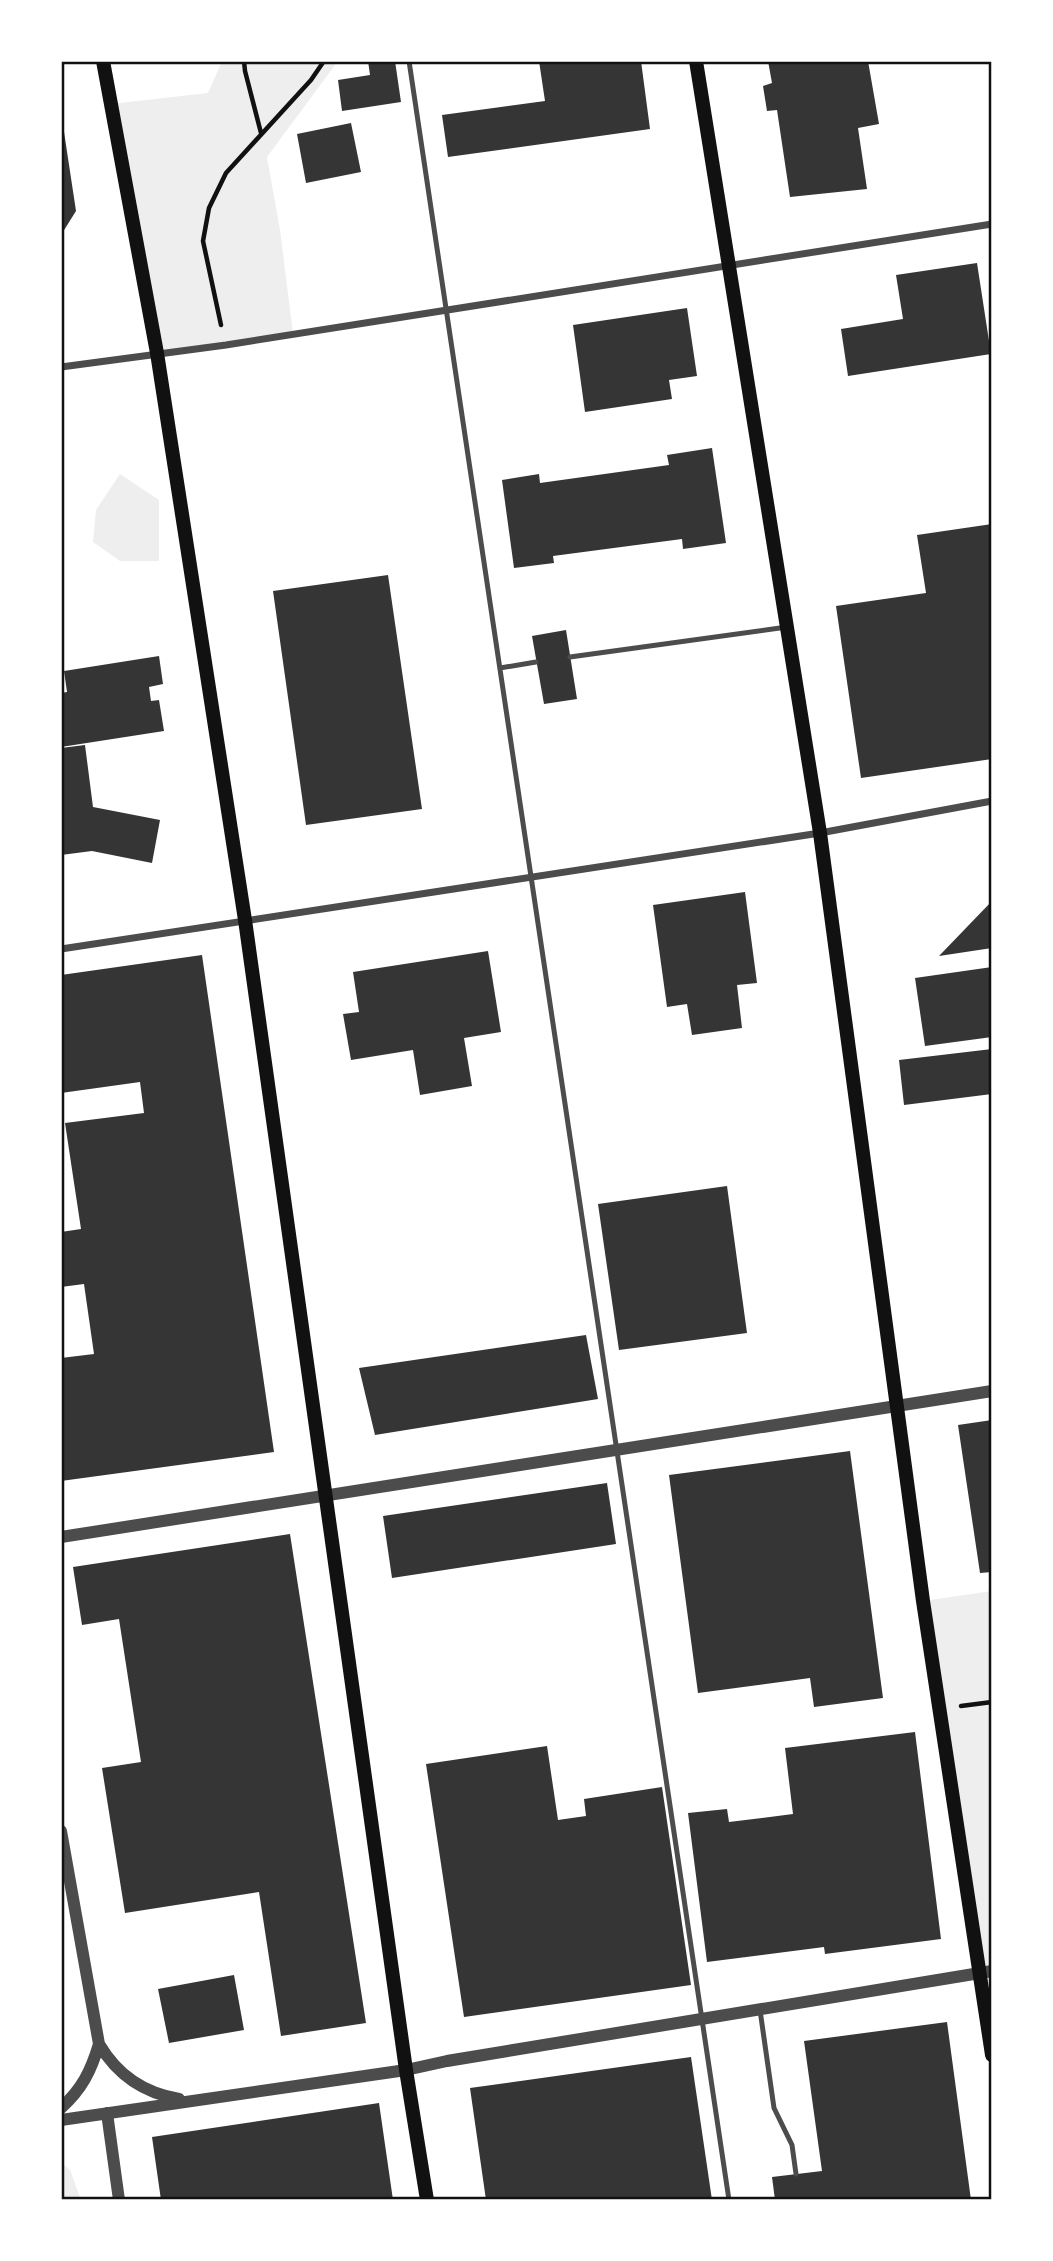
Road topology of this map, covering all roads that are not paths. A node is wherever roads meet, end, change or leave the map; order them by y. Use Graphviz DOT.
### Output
graph roads {
  1 [pos="409,61"];
  2 [pos="696,61"];
  3 [pos="103,65"];
  4 [pos="992,223"];
  5 [pos="729,267"];
  6 [pos="447,311"];
  7 [pos="157,354"];
  8 [pos="61,367"];
  9 [pos="787,627"];
  10 [pos="570,657"];
  11 [pos="536,662"];
  12 [pos="500,668"];
  13 [pos="992,801"];
  14 [pos="820,832"];
  15 [pos="531,876"];
  16 [pos="245,920"];
  17 [pos="61,949"];
  18 [pos="992,1391"];
  19 [pos="898,1405"];
  20 [pos="617,1449"];
  21 [pos="326,1494"];
  22 [pos="61,1537"];
  23 [pos="61,1831"];
  24 [pos="986,1972"];
  25 [pos="760,2010"];
  26 [pos="703,2019"];
  27 [pos="99,2044"];
  28 [pos="992,2055"];
  29 [pos="406,2070"];
  30 [pos="192,2101"];
  31 [pos="61,2108"];
  32 [pos="107,2113"];
  33 [pos="61,2120"];
  34 [pos="796,2174"];
  35 [pos="119,2200"];
  36 [pos="427,2200"];
  37 [pos="729,2200"];
  1 -- 6 [label="lane"];
  2 -- 5 [label="main road"];
  3 -- 7 [label="main road"];
  4 -- 5 [label="street"];
  5 -- 6 [label="street"];
  5 -- 9 [label="main road"];
  6 -- 7 [label="street"];
  6 -- 12 [label="lane"];
  7 -- 8 [label="street"];
  7 -- 16 [label="main road"];
  9 -- 10 [label="lane"];
  9 -- 14 [label="main road"];
  11 -- 12 [label="lane"];
  12 -- 15 [label="lane"];
  13 -- 14 [label="street"];
  14 -- 15 [label="street"];
  14 -- 19 [label="main road"];
  15 -- 16 [label="street"];
  15 -- 20 [label="lane"];
  16 -- 17 [label="street"];
  16 -- 21 [label="main road"];
  18 -- 19 [label="street"];
  19 -- 20 [label="street"];
  19 -- 24 [label="main road"];
  20 -- 21 [label="street"];
  20 -- 26 [label="lane"];
  21 -- 22 [label="street"];
  21 -- 29 [label="main road"];
  23 -- 27 [label="street"];
  24 -- 25 [label="street"];
  24 -- 28 [label="main road"];
  25 -- 26 [label="street"];
  25 -- 34 [label="lane"];
  26 -- 29 [label="street"];
  26 -- 37 [label="lane"];
  27 -- 30 [label="street"];
  27 -- 31 [label="street"];
  29 -- 30 [label="street"];
  29 -- 36 [label="main road"];
  30 -- 32 [label="street"];
  32 -- 33 [label="street"];
  32 -- 35 [label="street"];
}
